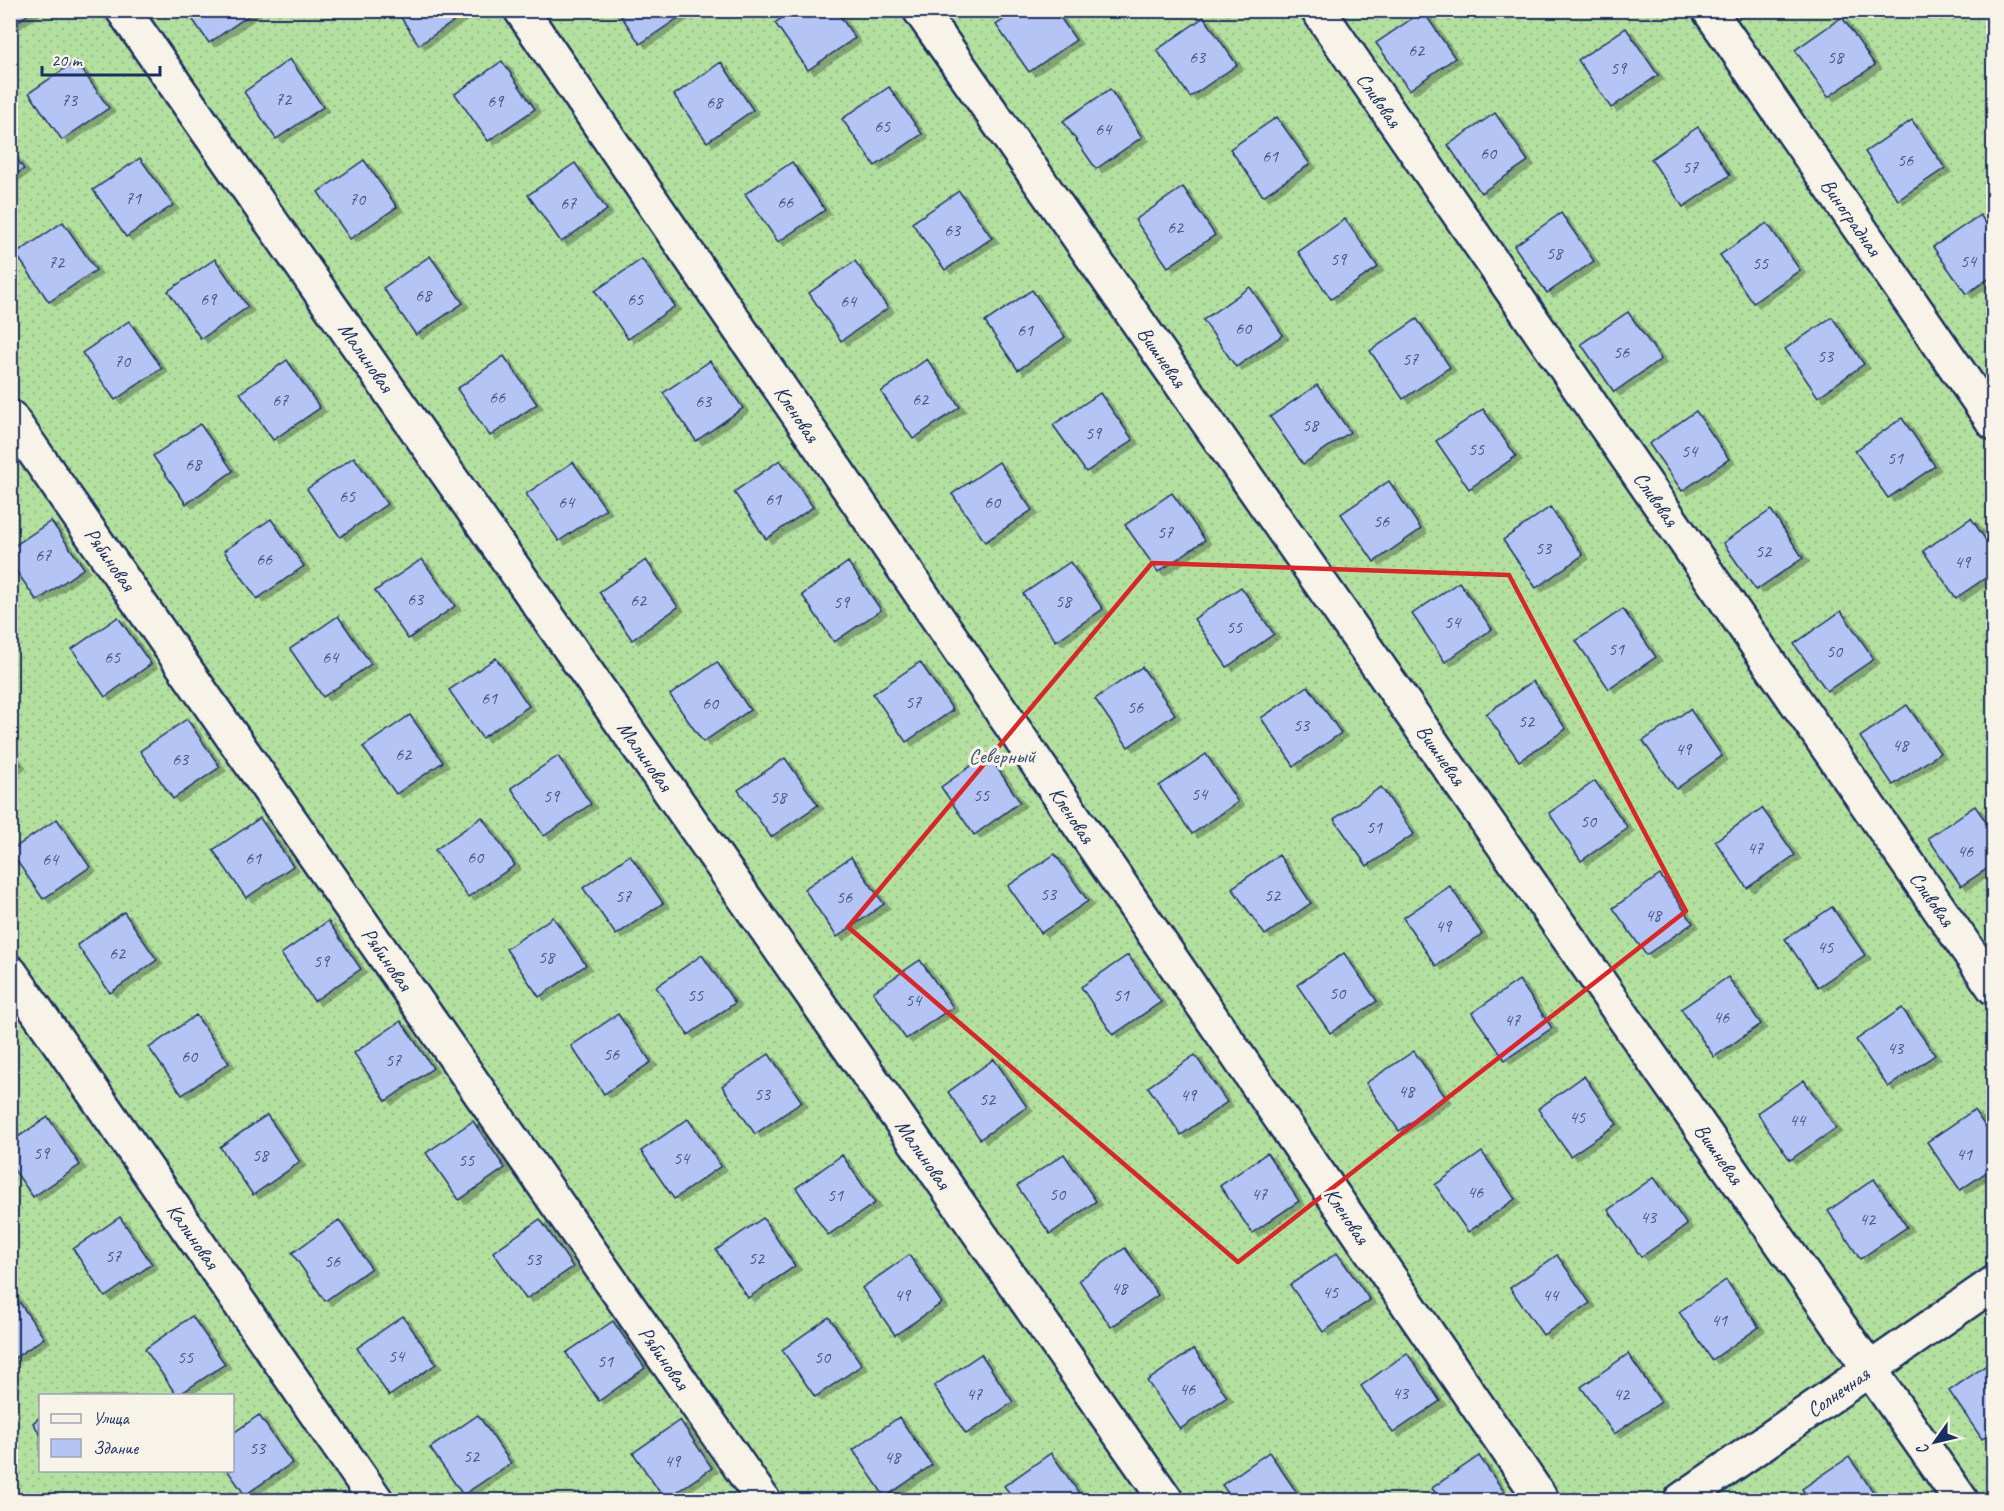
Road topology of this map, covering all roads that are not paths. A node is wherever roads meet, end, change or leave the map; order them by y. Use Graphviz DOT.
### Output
graph roads {
  1 [pos="123,10"];
  2 [pos="521,10"];
  3 [pos="920,10"];
  4 [pos="1318,10"];
  5 [pos="1709,10"];
  6 [pos="10,417"];
  7 [pos="1994,423"];
  8 [pos="10,972"];
  9 [pos="1994,988"];
  10 [pos="1994,1283"];
  11 [pos="1870,1370"];
  12 [pos="376,1500"];
  13 [pos="763,1500"];
  14 [pos="1166,1500"];
  15 [pos="1542,1500"];
  16 [pos="1682,1500"];
  17 [pos="1961,1500"];
  1 -- 14 [label="street, Малиновая"];
  2 -- 15 [label="street, Кленовая"];
  3 -- 11 [label="street, Вишневая"];
  4 -- 9 [label="street, Сливовая"];
  5 -- 7 [label="street, Виноградная"];
  6 -- 13 [label="street, Рябиновая"];
  8 -- 12 [label="street, Калиновая"];
  10 -- 11 [label="street, Солнечная"];
  11 -- 16 [label="street, Солнечная"];
  11 -- 17 [label="street, Вишневая"];
}
